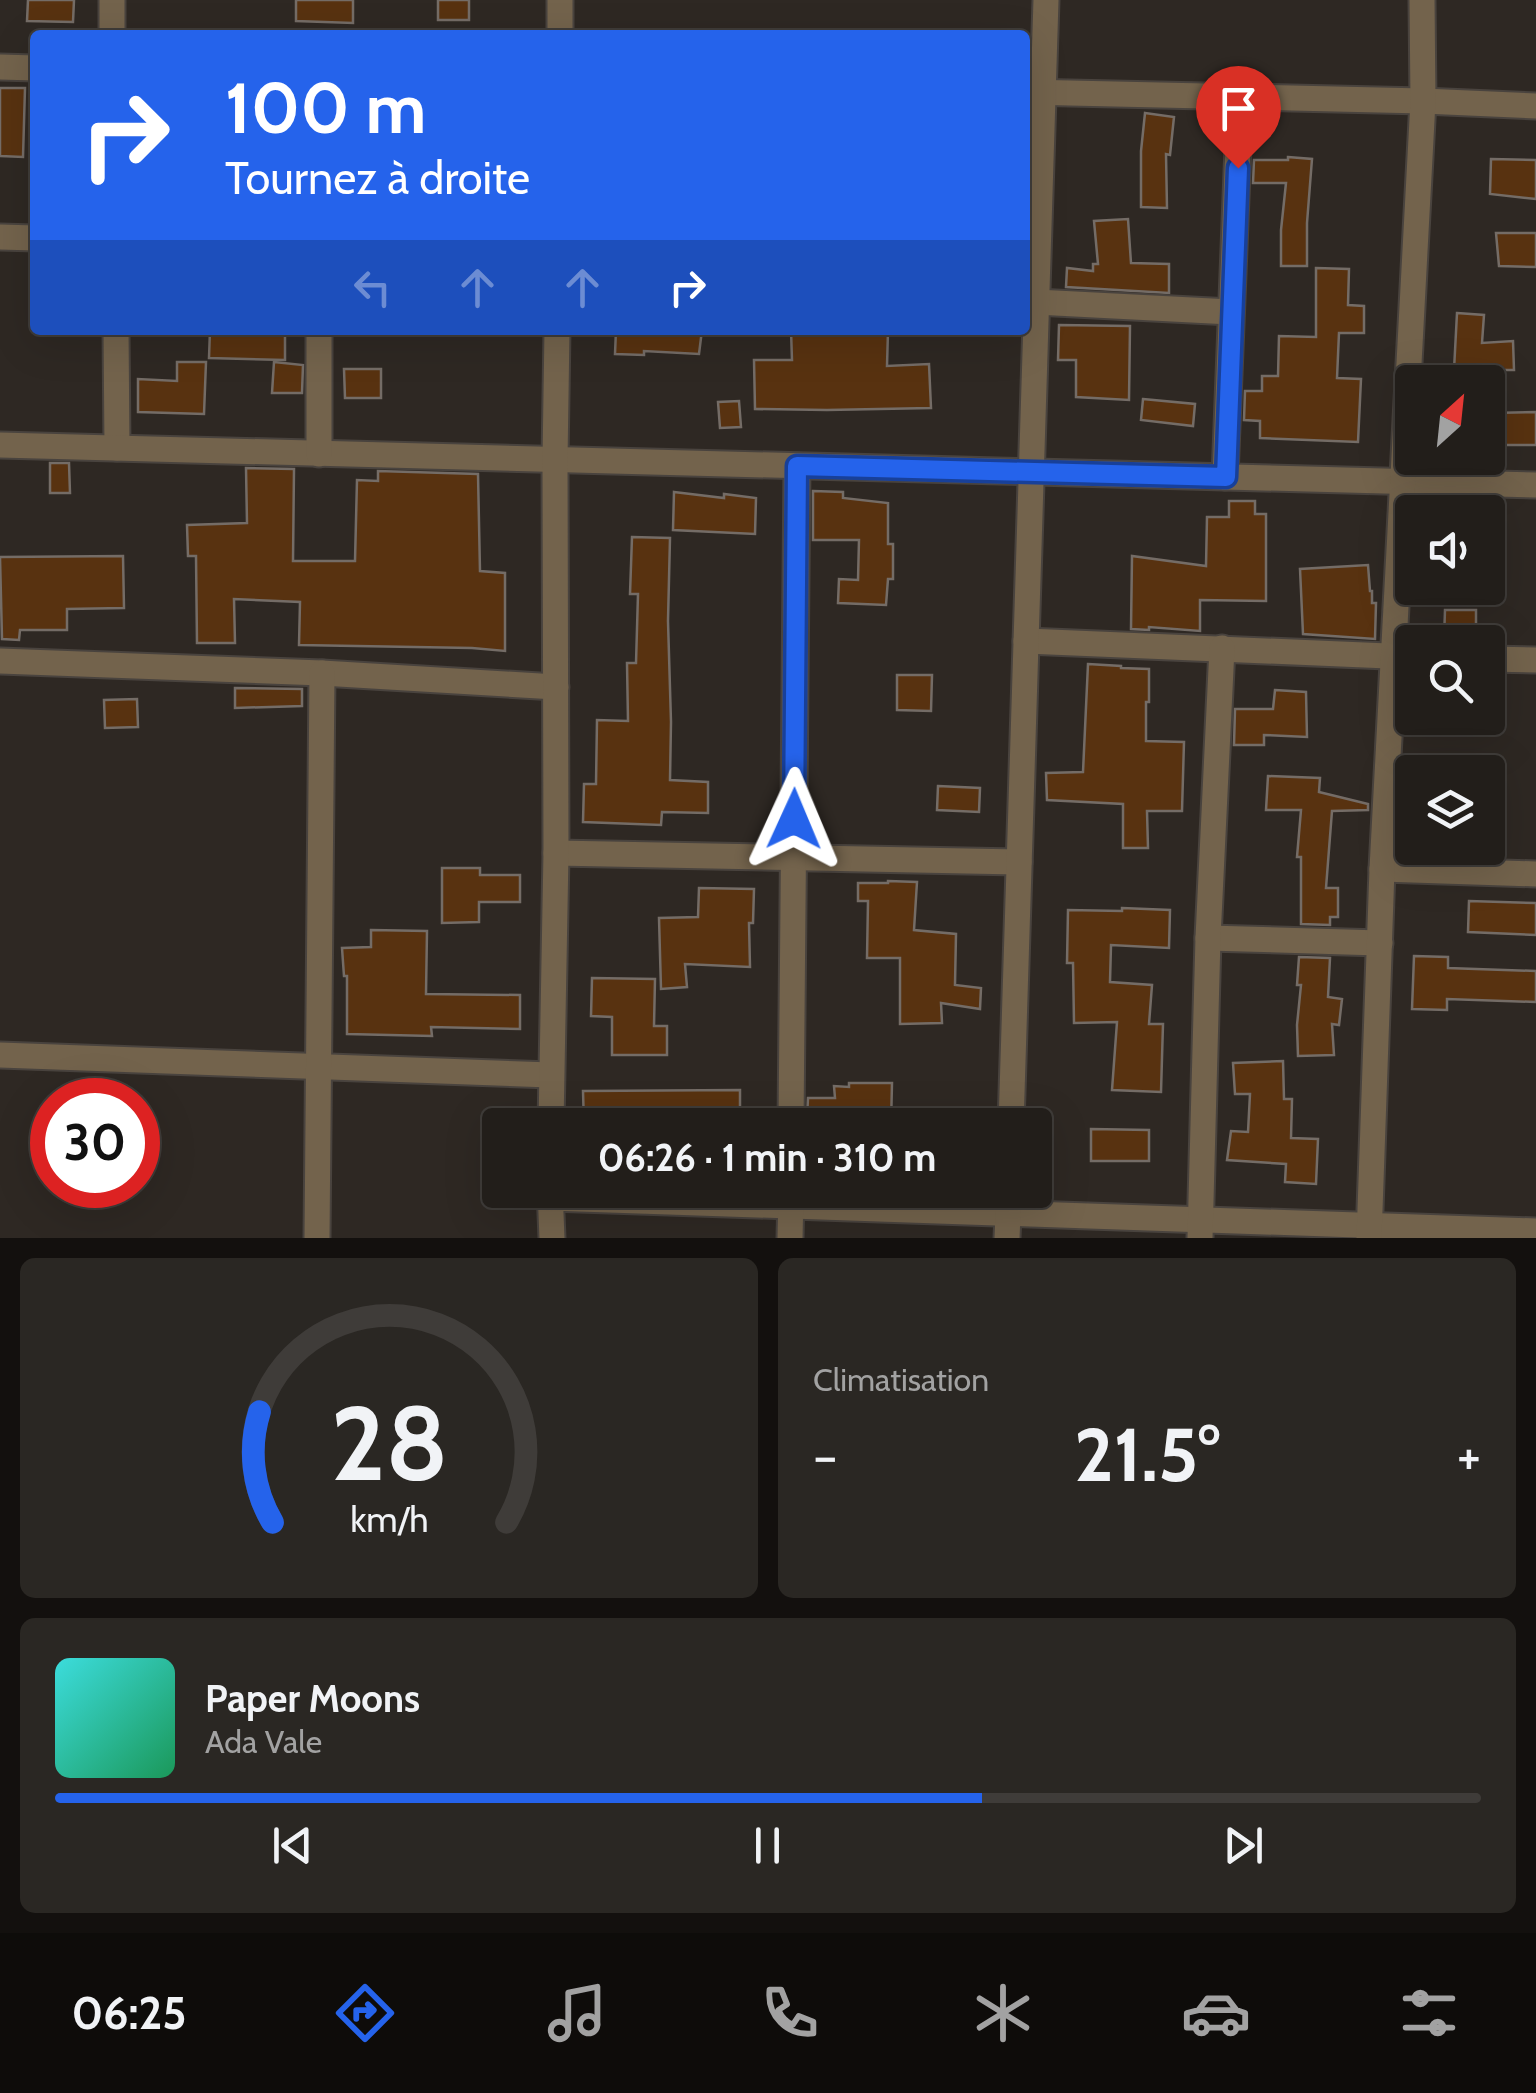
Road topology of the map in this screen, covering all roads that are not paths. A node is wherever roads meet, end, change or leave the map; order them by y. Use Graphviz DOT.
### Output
graph roads {
  1 [pos="112,0"];
  2 [pos="560,0"];
  3 [pos="1046,0"];
  4 [pos="1422,0"];
  5 [pos="112,30"];
  6 [pos="560,30"];
  7 [pos="0,67"];
  8 [pos="30,68"];
  9 [pos="1034,92"];
  10 [pos="1240,96"];
  11 [pos="1423,101"];
  12 [pos="1536,106"];
  13 [pos="0,237"];
  14 [pos="30,238"];
  15 [pos="1031,275"];
  16 [pos="1036,302"];
  17 [pos="1231,312"];
  18 [pos="116,335"];
  19 [pos="319,335"];
  20 [pos="558,335"];
  21 [pos="0,445"];
  22 [pos="117,448"];
  23 [pos="319,454"];
  24 [pos="555,460"];
  25 [pos="797,466"];
  26 [pos="1031,472"];
  27 [pos="1226,477"];
  28 [pos="1404,482"];
  29 [pos="1536,485"];
  30 [pos="1404,625"];
  31 [pos="1026,641"];
  32 [pos="1222,648"];
  33 [pos="1395,657"];
  34 [pos="1505,659"];
  35 [pos="1536,660"];
  36 [pos="0,661"];
  37 [pos="322,673"];
  38 [pos="556,687"];
  39 [pos="1396,735"];
  40 [pos="556,854"];
  41 [pos="794,858"];
  42 [pos="1019,862"];
  43 [pos="1382,869"];
  44 [pos="1536,874"];
  45 [pos="1208,938"];
  46 [pos="1380,943"];
  47 [pos="0,1055"];
  48 [pos="318,1067"];
  49 [pos="551,1075"];
  50 [pos="550,1108"];
  51 [pos="791,1108"];
  52 [pos="1012,1108"];
  53 [pos="551,1208"];
  54 [pos="791,1208"];
  55 [pos="927,1208"];
  56 [pos="1008,1214"];
  57 [pos="1200,1229"];
  58 [pos="1536,1231"];
  59 [pos="1370,1232"];
  60 [pos="317,1238"];
  61 [pos="552,1238"];
  62 [pos="790,1238"];
  1 -- 5 [label="street"];
  2 -- 6 [label="street"];
  3 -- 9 [label="street"];
  4 -- 11 [label="street"];
  7 -- 8 [label="street"];
  9 -- 10 [label="street"];
  9 -- 15 [label="street"];
  10 -- 11 [label="street"];
  10 -- 17 [label="street"];
  11 -- 12 [label="street"];
  11 -- 28 [label="street"];
  13 -- 14 [label="street"];
  15 -- 16 [label="street"];
  16 -- 17 [label="street"];
  16 -- 26 [label="street"];
  17 -- 27 [label="street"];
  18 -- 22 [label="street"];
  19 -- 23 [label="street"];
  20 -- 24 [label="street"];
  21 -- 22 [label="street"];
  22 -- 23 [label="street"];
  23 -- 24 [label="street"];
  24 -- 25 [label="street"];
  24 -- 38 [label="street"];
  25 -- 26 [label="street"];
  25 -- 41 [label="street"];
  26 -- 27 [label="street"];
  26 -- 31 [label="street"];
  27 -- 28 [label="street"];
  28 -- 29 [label="street"];
  28 -- 30 [label="street"];
  31 -- 32 [label="street"];
  31 -- 42 [label="street"];
  32 -- 33 [label="street"];
  32 -- 45 [label="street"];
  34 -- 35 [label="street"];
  36 -- 37 [label="street"];
  37 -- 38 [label="street"];
  37 -- 48 [label="street"];
  38 -- 40 [label="street"];
  39 -- 43 [label="street"];
  40 -- 41 [label="street"];
  40 -- 49 [label="street"];
  41 -- 42 [label="street"];
  41 -- 51 [label="street"];
  42 -- 52 [label="street"];
  43 -- 44 [label="street"];
  43 -- 46 [label="street"];
  45 -- 46 [label="street"];
  45 -- 57 [label="street"];
  46 -- 59 [label="street"];
  47 -- 48 [label="street"];
  48 -- 49 [label="street"];
  48 -- 60 [label="street"];
  49 -- 50 [label="street"];
  53 -- 61 [label="street"];
  54 -- 62 [label="street"];
  55 -- 56 [label="street"];
  56 -- 57 [label="street"];
  57 -- 59 [label="street"];
  58 -- 59 [label="street"];
}
